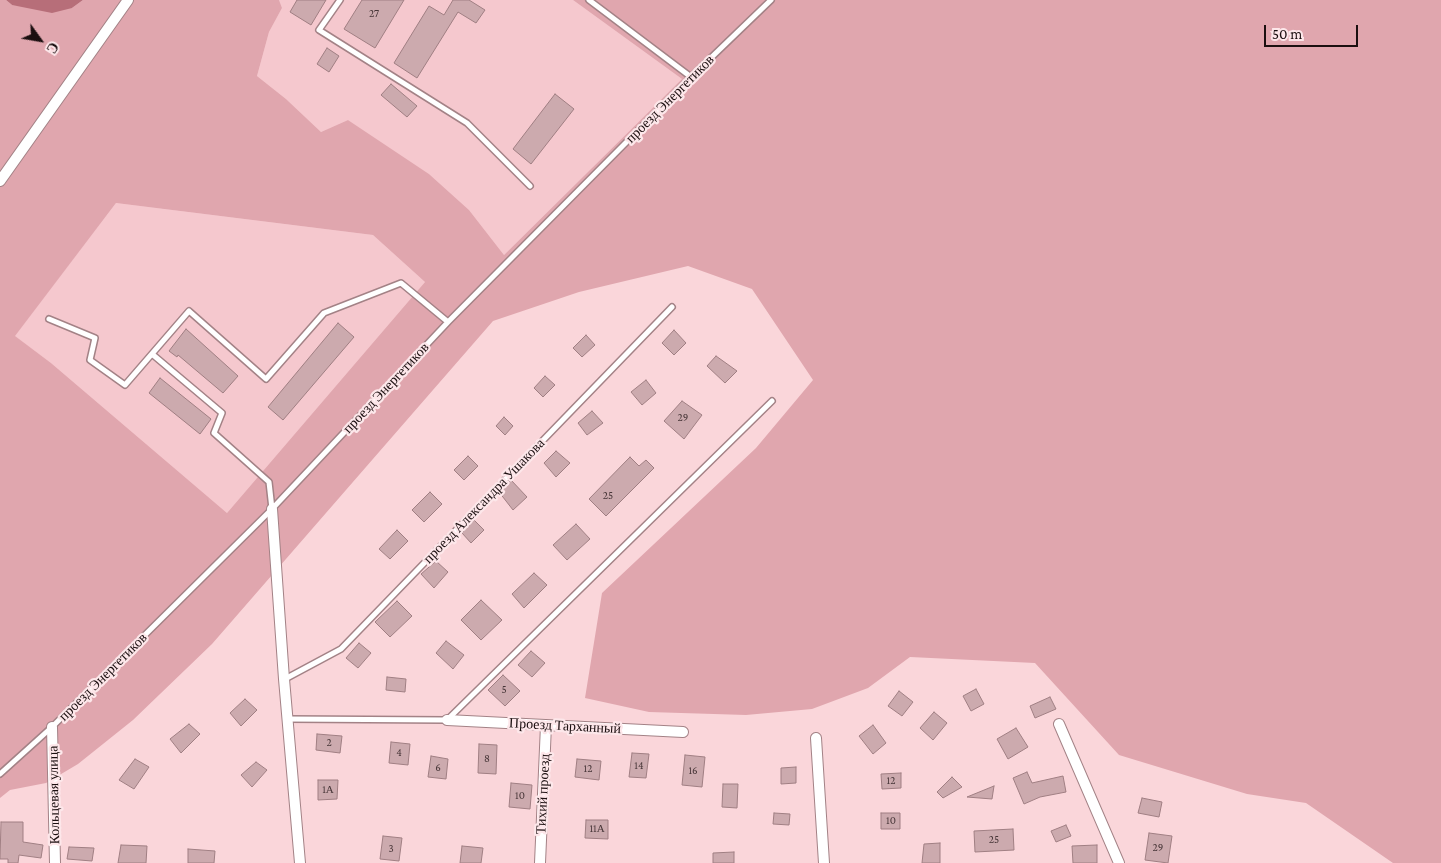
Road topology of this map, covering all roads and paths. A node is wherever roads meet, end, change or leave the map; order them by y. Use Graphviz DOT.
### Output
graph roads {
  1 [pos="128,0"];
  2 [pos="340,0"];
  3 [pos="589,0"];
  4 [pos="771,0"];
  5 [pos="691,77"];
  6 [pos="0,181"];
  7 [pos="530,186"];
  8 [pos="672,308"];
  9 [pos="49,319"];
  10 [pos="448,322"];
  11 [pos="152,354"];
  12 [pos="772,400"];
  13 [pos="272,509"];
  14 [pos="284,679"];
  15 [pos="287,719"];
  16 [pos="447,720"];
  17 [pos="1059,724"];
  18 [pos="546,725"];
  19 [pos="52,727"];
  20 [pos="683,732"];
  21 [pos="816,738"];
  22 [pos="0,774"];
  23 [pos="55,863"];
  24 [pos="300,863"];
  25 [pos="540,863"];
  26 [pos="824,863"];
  27 [pos="1119,863"];
  1 -- 6 [label="street"];
  2 -- 7 [label="lane"];
  3 -- 5 [label="lane"];
  4 -- 5 [label="lane, проезд Энергетиков"];
  5 -- 10 [label="lane, проезд Энергетиков"];
  8 -- 14 [label="lane, проезд Александра Ушакова"];
  9 -- 11 [label="lane"];
  10 -- 11 [label="lane"];
  10 -- 13 [label="lane, проезд Энергетиков"];
  11 -- 13 [label="lane"];
  12 -- 16 [label="lane"];
  13 -- 14 [label="street"];
  13 -- 19 [label="lane, проезд Энергетиков"];
  14 -- 15 [label="street"];
  15 -- 16 [label="lane"];
  15 -- 24 [label="street"];
  16 -- 18 [label="street, Проезд Тарханный"];
  17 -- 27 [label="street"];
  18 -- 20 [label="street, Проезд Тарханный"];
  18 -- 25 [label="street, Тихий проезд"];
  19 -- 22 [label="lane, проезд Энергетиков"];
  19 -- 23 [label="street, Кольцевая улица"];
  21 -- 26 [label="street"];
}
